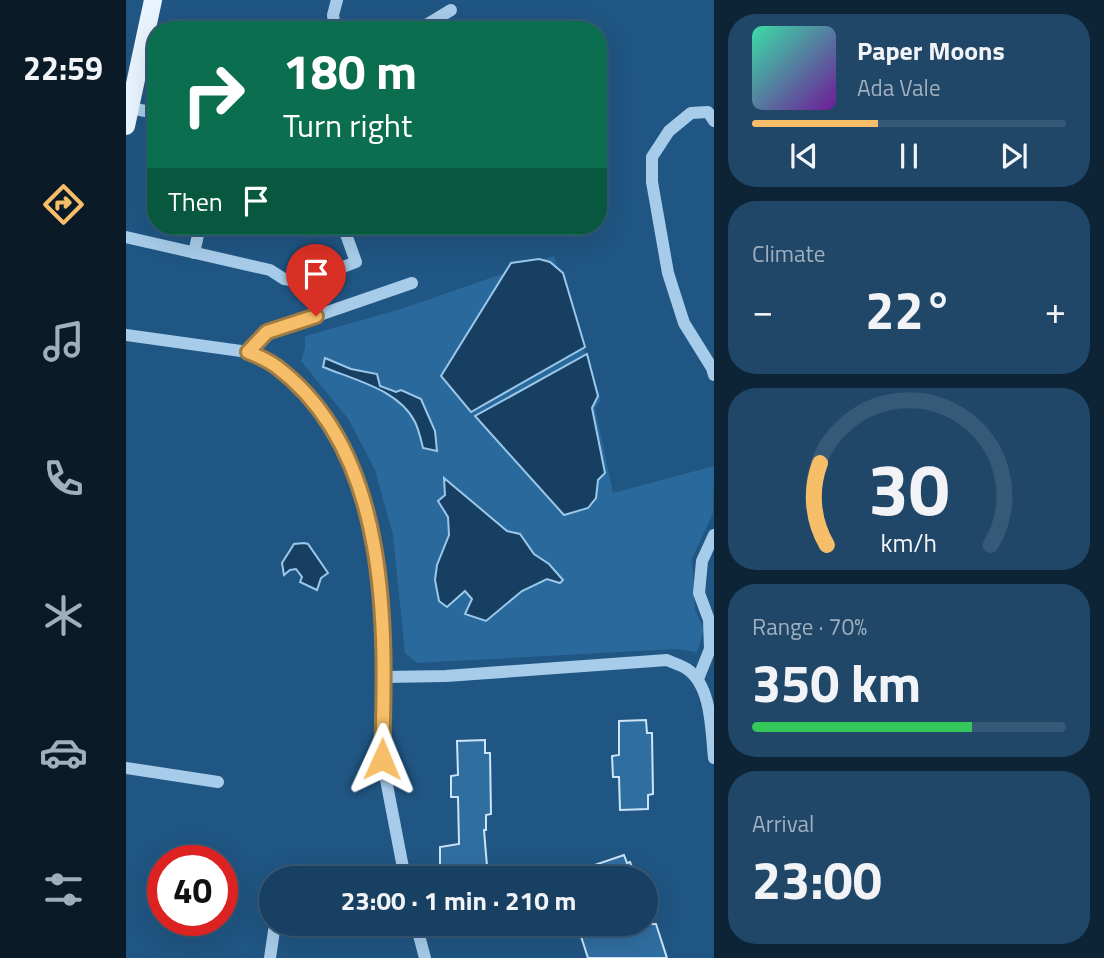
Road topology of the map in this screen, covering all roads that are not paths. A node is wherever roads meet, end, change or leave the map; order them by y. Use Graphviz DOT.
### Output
graph roads {
  1 [pos="153,0"];
  2 [pos="337,0"];
  3 [pos="451,10"];
  4 [pos="151,21"];
  5 [pos="334,21"];
  6 [pos="433,21"];
  7 [pos="147,67"];
  8 [pos="147,114"];
  9 [pos="128,117"];
  10 [pos="714,121"];
  11 [pos="198,235"];
  12 [pos="346,235"];
  13 [pos="126,237"];
  14 [pos="194,253"];
  15 [pos="412,283"];
  16 [pos="126,335"];
  17 [pos="248,352"];
  18 [pos="714,375"];
  19 [pos="714,535"];
  20 [pos="384,677"];
  21 [pos="698,679"];
  22 [pos="714,758"];
  23 [pos="126,768"];
  24 [pos="218,782"];
  25 [pos="403,866"];
  26 [pos="273,936"];
  27 [pos="419,936"];
  28 [pos="270,958"];
  29 [pos="425,958"];
  1 -- 4 [label="main road"];
  2 -- 5 [label="street"];
  3 -- 6 [label="street"];
  7 -- 9 [label="main road"];
  8 -- 9 [label="street"];
  10 -- 18 [label="street"];
  11 -- 14 [label="street"];
  12 -- 14 [label="street"];
  13 -- 14 [label="street"];
  15 -- 17 [label="street"];
  16 -- 17 [label="street"];
  17 -- 20 [label="street"];
  19 -- 21 [label="street"];
  20 -- 21 [label="street"];
  20 -- 25 [label="street"];
  21 -- 22 [label="street"];
  23 -- 24 [label="street"];
  26 -- 28 [label="street"];
  27 -- 29 [label="street"];
}
